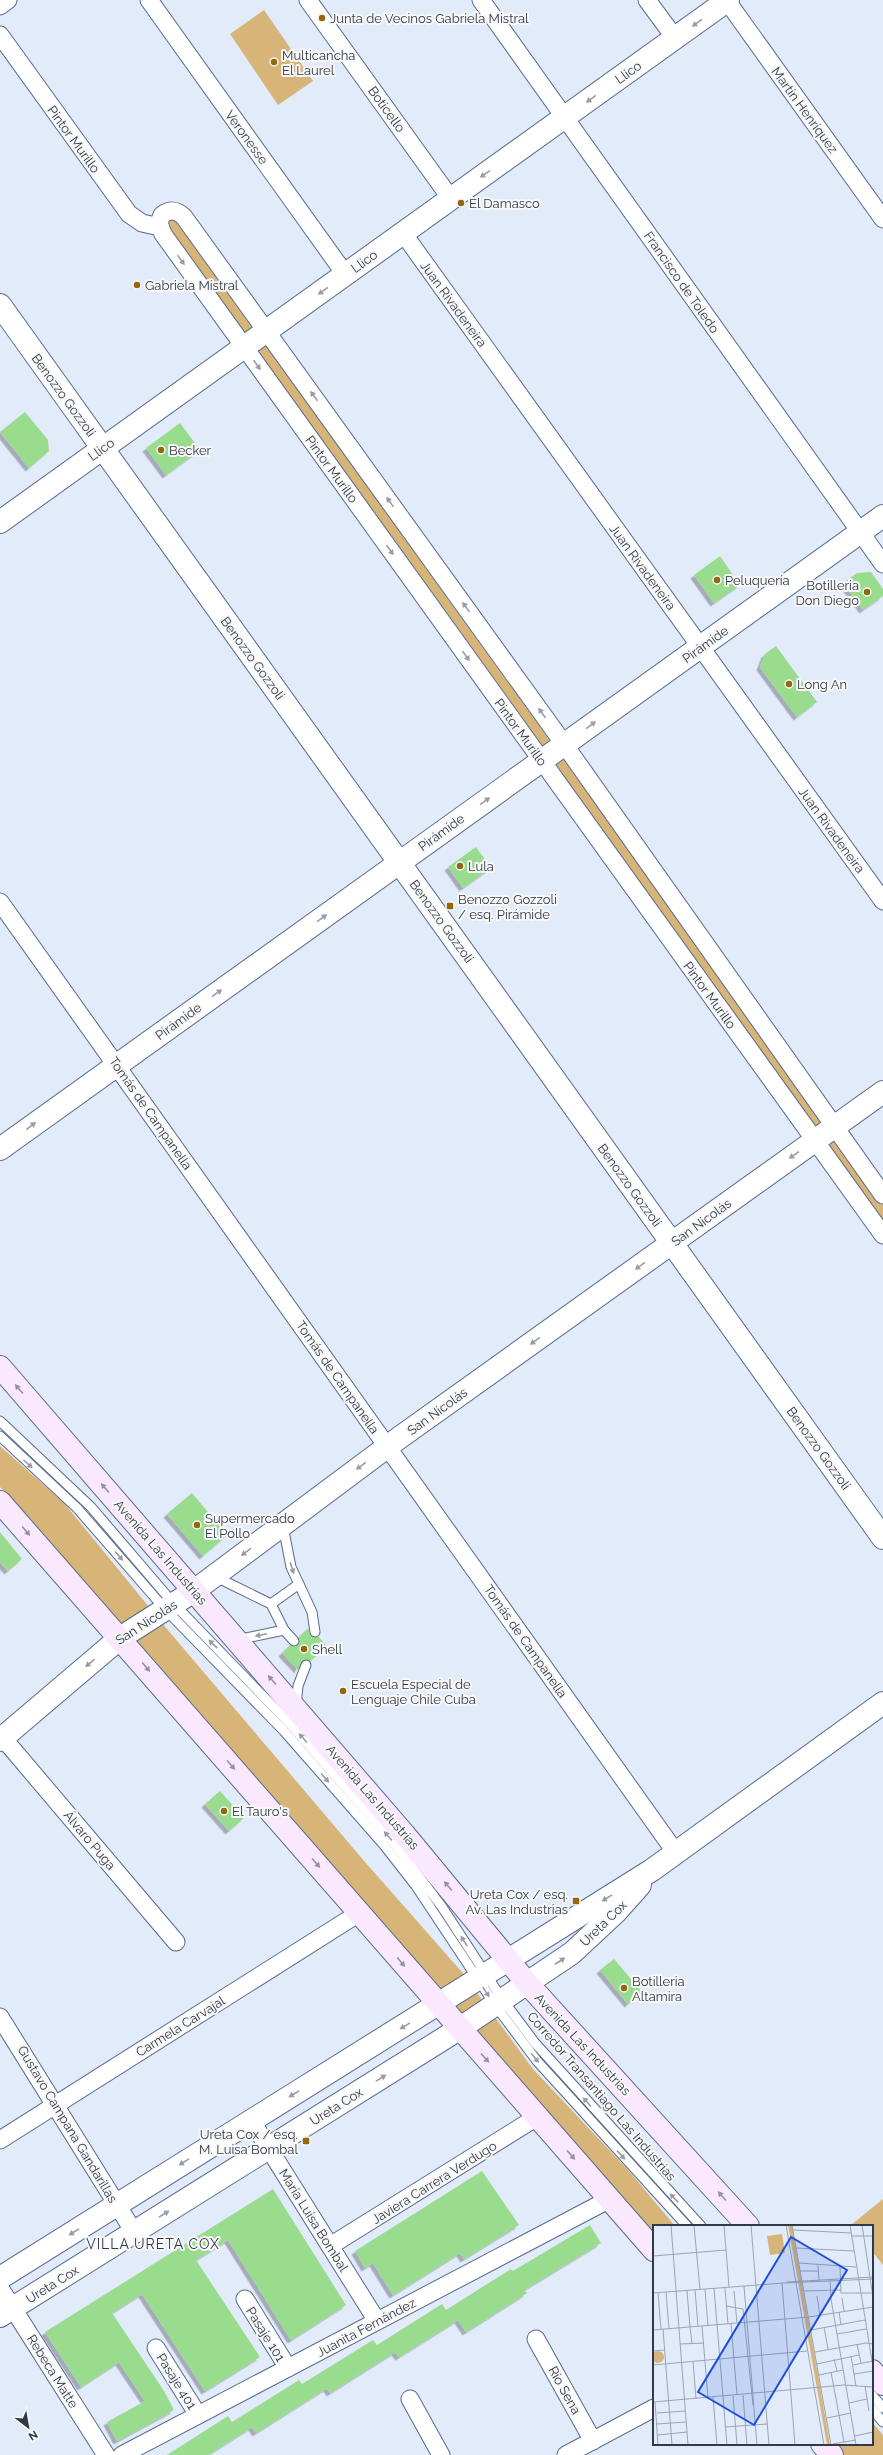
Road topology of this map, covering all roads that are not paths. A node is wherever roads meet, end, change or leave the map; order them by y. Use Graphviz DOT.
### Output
graph roads {
  1 [pos="8,0"];
  2 [pos="149,0"];
  3 [pos="308,0"];
  4 [pos="481,0"];
  5 [pos="647,0"];
  6 [pos="728,1"];
  7 [pos="0,6"];
  8 [pos="0,35"];
  9 [pos="675,38"];
  10 [pos="565,118"];
  11 [pos="451,199"];
  12 [pos="883,219"];
  13 [pos="160,227"];
  14 [pos="403,233"];
  15 [pos="345,274"];
  16 [pos="0,305"];
  17 [pos="266,331"];
  18 [pos="244,347"];
  19 [pos="102,448"];
  20 [pos="883,516"];
  21 [pos="0,522"];
  22 [pos="860,532"];
  23 [pos="883,564"];
  24 [pos="700,647"];
  25 [pos="564,744"];
  26 [pos="542,760"];
  27 [pos="400,862"];
  28 [pos="883,901"];
  29 [pos="0,902"];
  30 [pos="117,1065"];
  31 [pos="883,1092"];
  32 [pos="834,1127"];
  33 [pos="815,1141"];
  34 [pos="0,1149"];
  35 [pos="883,1195"];
  36 [pos="883,1235"];
  37 [pos="672,1243"];
  38 [pos="0,1367"];
  39 [pos="0,1421"];
  40 [pos="0,1436"];
  41 [pos="387,1447"];
  42 [pos="2,1509"];
  43 [pos="282,1524"];
  44 [pos="883,1538"];
  45 [pos="214,1576"];
  46 [pos="299,1584"];
  47 [pos="194,1591"];
  48 [pos="271,1604"];
  49 [pos="170,1607"];
  50 [pos="284,1630"];
  51 [pos="315,1632"];
  52 [pos="120,1638"];
  53 [pos="237,1640"];
  54 [pos="294,1641"];
  55 [pos="306,1665"];
  56 [pos="883,1703"];
  57 [pos="296,1708"];
  58 [pos="2,1739"];
  59 [pos="676,1853"];
  60 [pos="652,1870"];
  61 [pos="359,1913"];
  62 [pos="176,1942"];
  63 [pos="508,1959"];
  64 [pos="481,1977"];
  65 [pos="527,1983"];
  66 [pos="498,2002"];
  67 [pos="438,2005"];
  68 [pos="0,2017"];
  69 [pos="459,2029"];
  70 [pos="56,2105"];
  71 [pos="537,2117"];
  72 [pos="251,2120"];
  73 [pos="0,2140"];
  74 [pos="269,2148"];
  75 [pos="610,2199"];
  76 [pos="117,2205"];
  77 [pos="686,2225"];
  78 [pos="700,2225"];
  79 [pos="747,2225"];
  80 [pos="134,2232"];
  81 [pos="330,2246"];
  82 [pos="653,2249"];
  83 [pos="0,2278"];
  84 [pos="0,2288"];
  85 [pos="245,2299"];
  86 [pos="6,2312"];
  87 [pos="377,2321"];
  88 [pos="536,2339"];
  89 [pos="156,2348"];
  90 [pos="288,2368"];
  91 [pos="873,2372"];
  92 [pos="883,2384"];
  93 [pos="873,2396"];
  94 [pos="410,2398"];
  95 [pos="883,2408"];
  96 [pos="653,2409"];
  97 [pos="873,2410"];
  98 [pos="198,2415"];
  99 [pos="883,2422"];
  100 [pos="593,2441"];
  101 [pos="823,2445"];
  102 [pos="106,2455"];
  103 [pos="122,2455"];
  104 [pos="441,2455"];
  105 [pos="566,2455"];
  106 [pos="832,2455"];
  1 -- 7 [label="street"];
  2 -- 15 [label="street, Veronesse"];
  3 -- 11 [label="street, Boticello"];
  4 -- 10 [label="street, Francisco de Toledo"];
  5 -- 9 [label="street"];
  6 -- 9 [label="street, Llico, one-way"];
  6 -- 12 [label="street, Martín Henríquez"];
  8 -- 13 [label="street, Pintor Murillo"];
  9 -- 10 [label="street, Llico, one-way"];
  10 -- 11 [label="street, Llico, one-way"];
  10 -- 22 [label="street, Francisco de Toledo"];
  11 -- 14 [label="street, Llico"];
  13 -- 17 [label="street, Pintor Murillo"];
  13 -- 18 [label="street, Pintor Murillo, one-way"];
  14 -- 15 [label="street, Llico"];
  14 -- 24 [label="street, Juan Rivadeneira"];
  15 -- 17 [label="street, Llico, one-way"];
  16 -- 19 [label="street, Benozzo Gozzoli"];
  17 -- 18 [label="street, Llico"];
  25 -- 17 [label="street, Pintor Murillo, one-way"];
  18 -- 19 [label="street, Llico"];
  18 -- 26 [label="street, Pintor Murillo, one-way"];
  19 -- 21 [label="street, Llico"];
  19 -- 27 [label="street, Benozzo Gozzoli"];
  20 -- 22 [label="street, Pirámide"];
  22 -- 23 [label="street, Francisco de Toledo"];
  22 -- 24 [label="street, Pirámide"];
  25 -- 24 [label="street, Pirámide, one-way"];
  24 -- 28 [label="street, Juan Rivadeneira"];
  25 -- 26 [label="street, Pirámide"];
  25 -- 32 [label="street, Pintor Murillo"];
  27 -- 26 [label="street, Pirámide, one-way"];
  26 -- 33 [label="street, Pintor Murillo"];
  30 -- 27 [label="street, Pirámide, one-way"];
  27 -- 37 [label="street, Benozzo Gozzoli"];
  29 -- 30 [label="street, Tomás de Campanella"];
  34 -- 30 [label="street, Pirámide, one-way"];
  30 -- 41 [label="street, Tomás de Campanella"];
  31 -- 32 [label="street, San Nicolás"];
  32 -- 33 [label="street, San Nicolás"];
  32 -- 35 [label="street, Pintor Murillo"];
  33 -- 36 [label="street, Pintor Murillo"];
  33 -- 37 [label="street, San Nicolás, one-way"];
  37 -- 41 [label="street, San Nicolás, one-way"];
  37 -- 44 [label="street, Benozzo Gozzoli"];
  47 -- 38 [label="main road, Avenida Las Industrias, one-way"];
  39 -- 49 [label="lane, Corredor Transantiago Las Industrias"];
  40 -- 49 [label="lane, Corredor Transantiago Las Industrias, one-way"];
  41 -- 43 [label="street, San Nicolás, one-way"];
  41 -- 59 [label="street, Tomás de Campanella"];
  42 -- 52 [label="main road, one-way"];
  43 -- 45 [label="street, San Nicolás, one-way"];
  43 -- 46 [label="lane, one-way"];
  45 -- 47 [label="street, San Nicolás"];
  45 -- 48 [label="lane"];
  46 -- 48 [label="lane"];
  46 -- 51 [label="lane"];
  47 -- 49 [label="street, San Nicolás"];
  47 -- 53 [label="main road, Avenida Las Industrias"];
  48 -- 50 [label="lane"];
  49 -- 52 [label="street, San Nicolás"];
  49 -- 64 [label="lane, Corredor Transantiago Las Industrias"];
  50 -- 53 [label="lane, one-way"];
  50 -- 54 [label="lane"];
  52 -- 58 [label="street, San Nicolás, one-way"];
  52 -- 61 [label="main road, one-way"];
  57 -- 53 [label="main road, Avenida Las Industrias, one-way"];
  55 -- 57 [label="lane"];
  56 -- 59 [label="street, Ureta Cox"];
  63 -- 57 [label="main road, Avenida Las Industrias, one-way"];
  58 -- 62 [label="street, Álvaro Puga"];
  59 -- 60 [label="street, Ureta Cox"];
  60 -- 63 [label="street, Ureta Cox, one-way"];
  65 -- 60 [label="street, Ureta Cox, one-way"];
  61 -- 67 [label="main road, one-way"];
  61 -- 70 [label="street, Carmela Carvajal"];
  63 -- 64 [label="street, Ureta Cox"];
  63 -- 65 [label="main road, Avenida Las Industrias"];
  64 -- 66 [label="lane, Corredor Transantiago Las Industrias"];
  64 -- 67 [label="street, Ureta Cox"];
  65 -- 66 [label="street, Ureta Cox"];
  79 -- 65 [label="main road, Avenida Las Industrias, one-way"];
  66 -- 69 [label="street, Ureta Cox"];
  66 -- 77 [label="lane, Corredor Transantiago Las Industrias, one-way"];
  78 -- 66 [label="lane, Corredor Transantiago Las Industrias, one-way"];
  67 -- 69 [label="main road"];
  67 -- 72 [label="street, Ureta Cox, one-way"];
  68 -- 70 [label="street, Gustavo Campana Gandarillas"];
  69 -- 71 [label="main road, one-way"];
  74 -- 69 [label="street, Ureta Cox, one-way"];
  70 -- 73 [label="street, Carmela Carvajal"];
  70 -- 76 [label="street, Gustavo Campana Gandarillas"];
  71 -- 75 [label="main road, one-way"];
  71 -- 81 [label="street, Javiera Carrera Verdugo"];
  72 -- 74 [label="street, María Luisa Bombal"];
  72 -- 76 [label="street, Ureta Cox, one-way"];
  80 -- 74 [label="street, Ureta Cox, one-way"];
  74 -- 81 [label="street, María Luisa Bombal"];
  75 -- 82 [label="main road"];
  75 -- 87 [label="street, Juanita Fernández"];
  76 -- 80 [label="street, Gustavo Campana Gandarillas"];
  76 -- 83 [label="street, Ureta Cox, one-way"];
  80 -- 86 [label="street, Ureta Cox"];
  81 -- 87 [label="street, María Luisa Bombal"];
  84 -- 86 [label="street, Rebeca Matte"];
  85 -- 90 [label="street, Pasaje 101"];
  86 -- 102 [label="street, Rebeca Matte"];
  87 -- 90 [label="street, Juanita Fernández"];
  88 -- 100 [label="street, Río Sena"];
  89 -- 98 [label="street, Pasaje 401"];
  90 -- 98 [label="street, Juanita Fernández"];
  91 -- 92 [label="main road"];
  93 -- 95 [label="lane"];
  94 -- 104 [label="street"];
  96 -- 100 [label="street"];
  97 -- 99 [label="lane"];
  98 -- 103 [label="street, Juanita Fernández"];
  100 -- 105 [label="street"];
  101 -- 106 [label="main road"];
}
